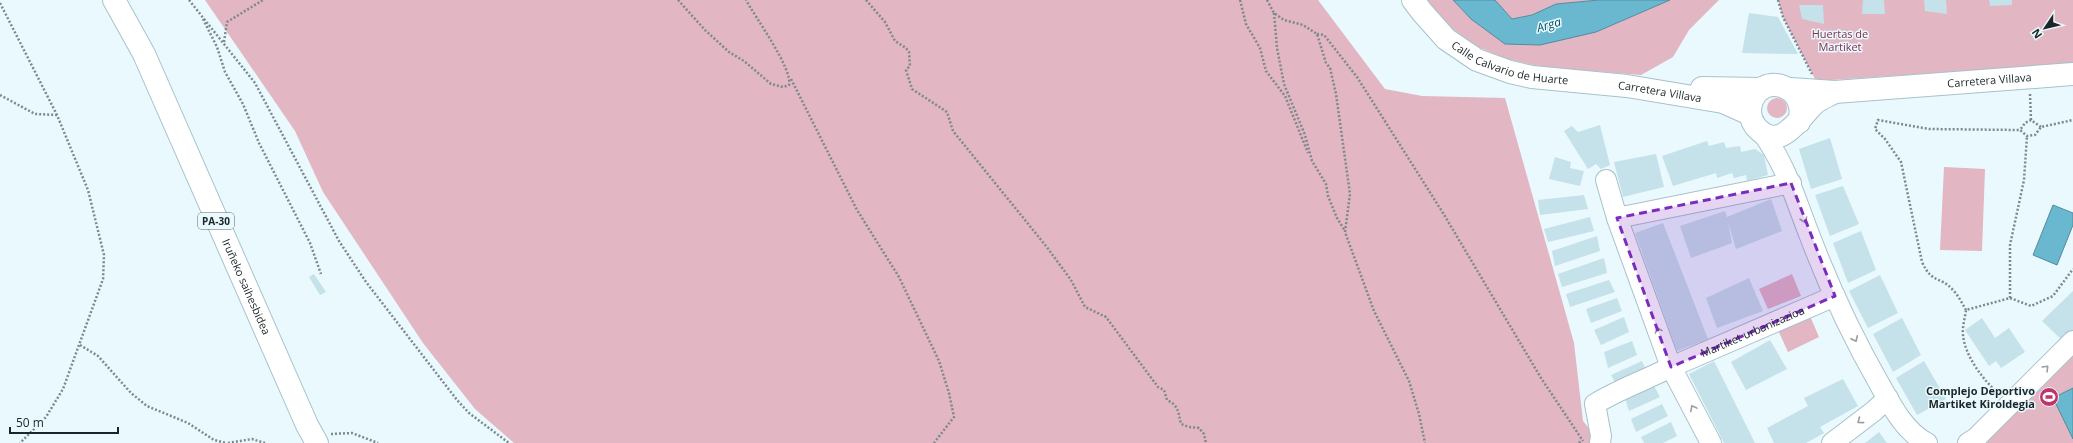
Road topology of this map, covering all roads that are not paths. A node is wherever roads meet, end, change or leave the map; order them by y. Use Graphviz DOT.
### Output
graph roads {
  1 [pos="114,0"];
  2 [pos="1413,0"];
  3 [pos="2073,74"];
  4 [pos="1627,86"];
  5 [pos="1790,89"];
  6 [pos="1761,90"];
  7 [pos="1835,92"];
  8 [pos="1750,114"];
  9 [pos="1796,125"];
  10 [pos="1762,132"];
  11 [pos="1606,180"];
  12 [pos="1791,183"];
  13 [pos="1617,218"];
  14 [pos="1834,296"];
  15 [pos="2073,341"];
  16 [pos="1671,367"];
  17 [pos="1888,398"];
  18 [pos="311,440"];
  19 [pos="1591,442"];
  20 [pos="1711,443"];
  21 [pos="1832,443"];
  22 [pos="1927,443"];
  23 [pos="1968,443"];
  1 -- 18 [label="main road, Iruñeko saihesbidea / PA-30"];
  2 -- 4 [label="main road, Calle Calvario de Huarte"];
  3 -- 7 [label="main road, Carretera Villava"];
  4 -- 6 [label="main road, Carretera Villava"];
  4 -- 8 [label="main road, Carretera Villava"];
  5 -- 6 [label="main road, Carretera Villava"];
  5 -- 7 [label="main road, Carretera Villava"];
  5 -- 9 [label="main road"];
  6 -- 8 [label="main road"];
  7 -- 9 [label="main road, Carretera Villava"];
  8 -- 10 [label="main road"];
  9 -- 10 [label="main road"];
  9 -- 12 [label="street"];
  10 -- 12 [label="street"];
  11 -- 13 [label="street"];
  12 -- 13 [label="street"];
  12 -- 14 [label="street, one-way"];
  16 -- 13 [label="street, one-way"];
  14 -- 16 [label="street, Martiket urbanizazioa"];
  14 -- 17 [label="street, one-way"];
  23 -- 15 [label="street, one-way"];
  16 -- 19 [label="street, Martiket urbanizazioa"];
  20 -- 16 [label="street, one-way"];
  17 -- 21 [label="street, one-way"];
  17 -- 22 [label="street"];
}
